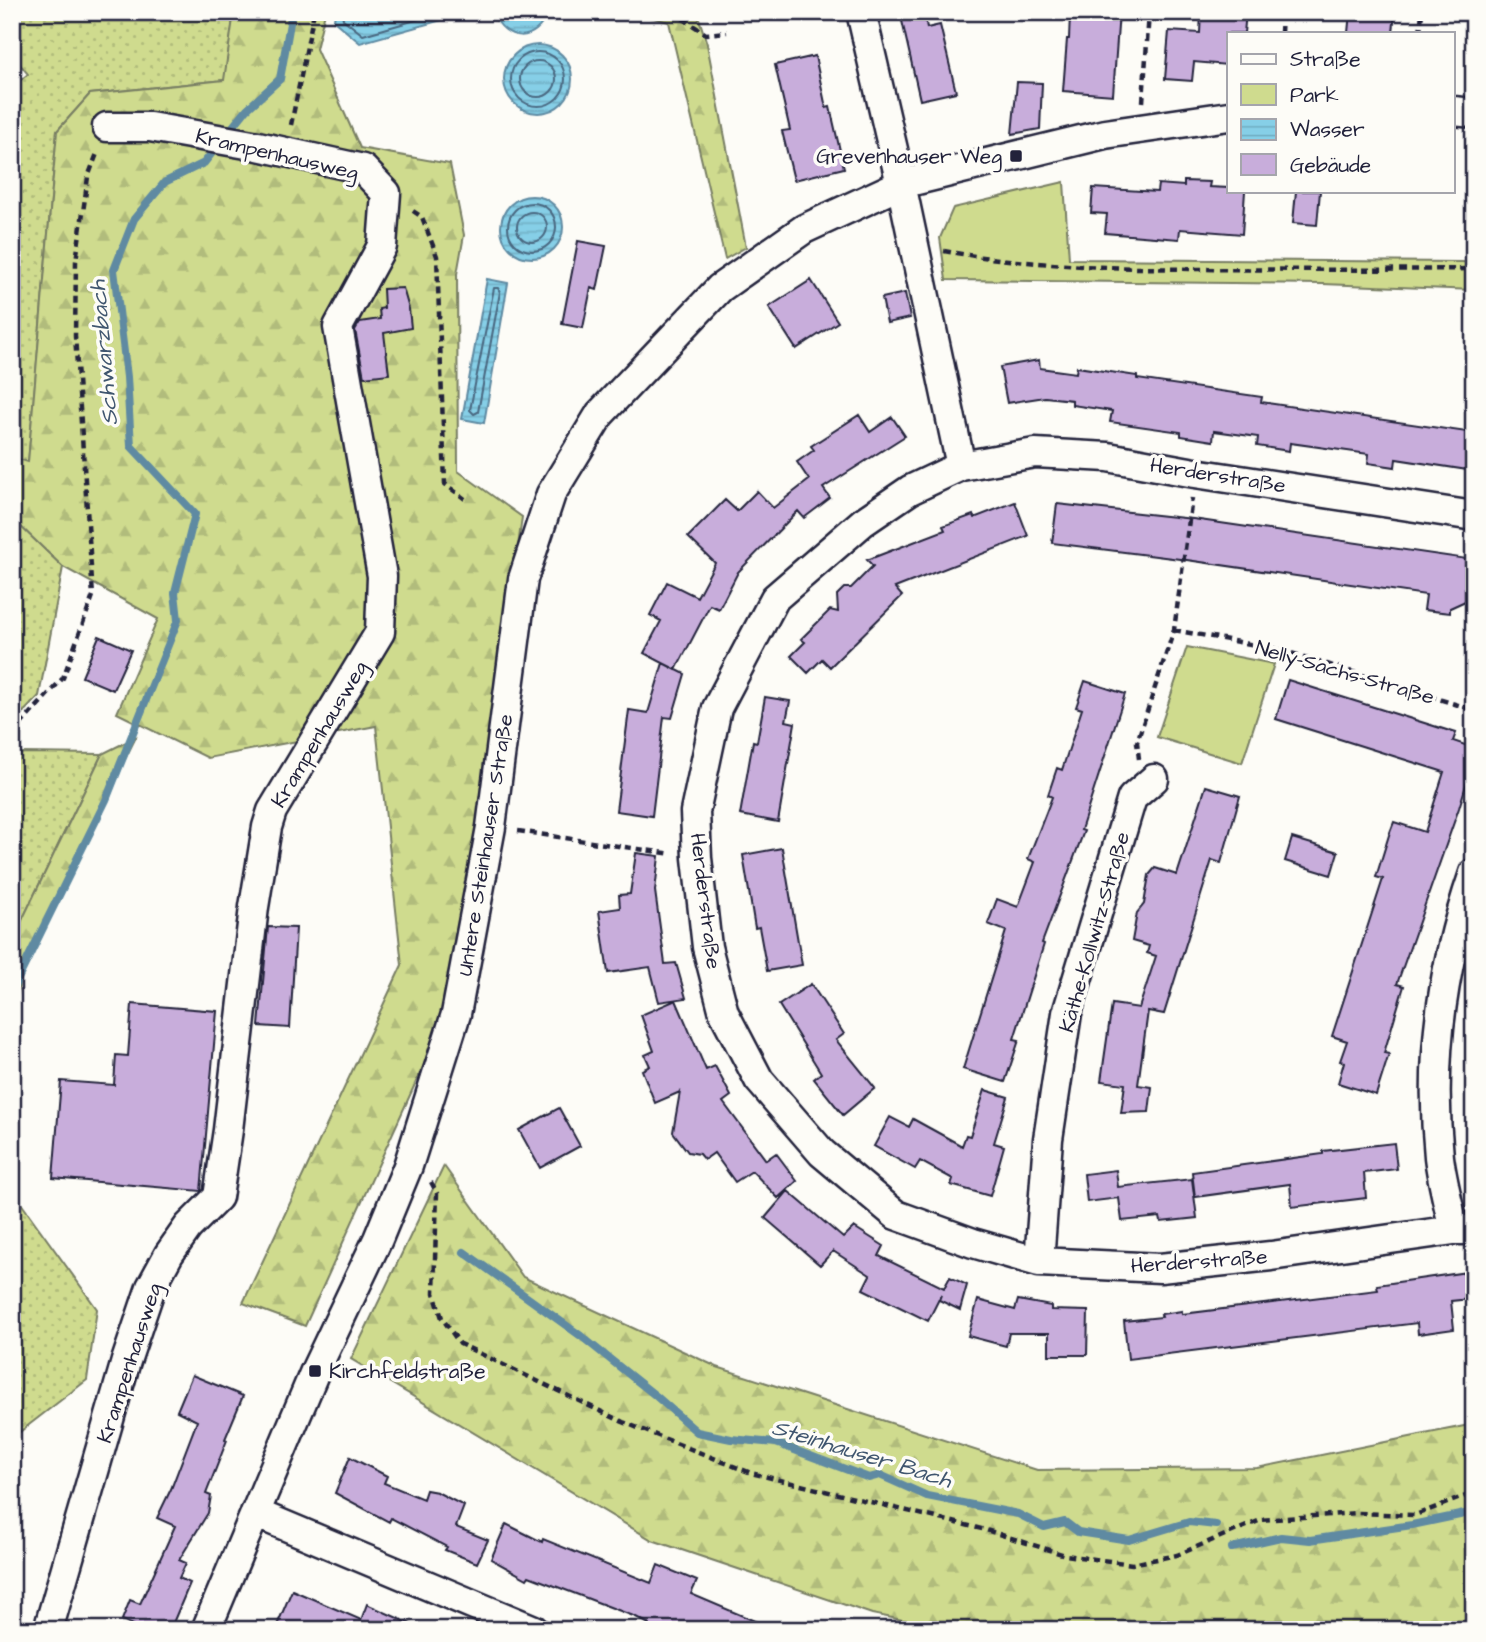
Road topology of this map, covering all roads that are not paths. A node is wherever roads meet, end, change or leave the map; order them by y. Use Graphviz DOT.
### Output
graph roads {
  1 [pos="861,12"];
  2 [pos="1454,111"];
  3 [pos="1474,113"];
  4 [pos="1227,116"];
  5 [pos="107,127"];
  6 [pos="901,184"];
  7 [pos="961,466"];
  8 [pos="1474,516"];
  9 [pos="1154,779"];
  10 [pos="1474,873"];
  11 [pos="1464,1230"];
  12 [pos="1040,1262"];
  13 [pos="255,1513"];
  14 [pos="48,1630"];
  15 [pos="206,1630"];
  16 [pos="534,1630"];
  1 -- 6 [label="street"];
  2 -- 3 [label="street"];
  4 -- 6 [label="street, Untere Steinhauser Straße"];
  5 -- 14 [label="street, Krampenhausweg"];
  6 -- 7 [label="street"];
  6 -- 13 [label="street, Untere Steinhauser Straße"];
  7 -- 8 [label="street, Herderstraße"];
  7 -- 12 [label="street, Herderstraße"];
  9 -- 12 [label="street, Käthe-Kollwitz-Straße"];
  10 -- 11 [label="street"];
  11 -- 12 [label="street, Herderstraße"];
  13 -- 15 [label="street, Untere Steinhauser Straße"];
  13 -- 16 [label="street"];
}
